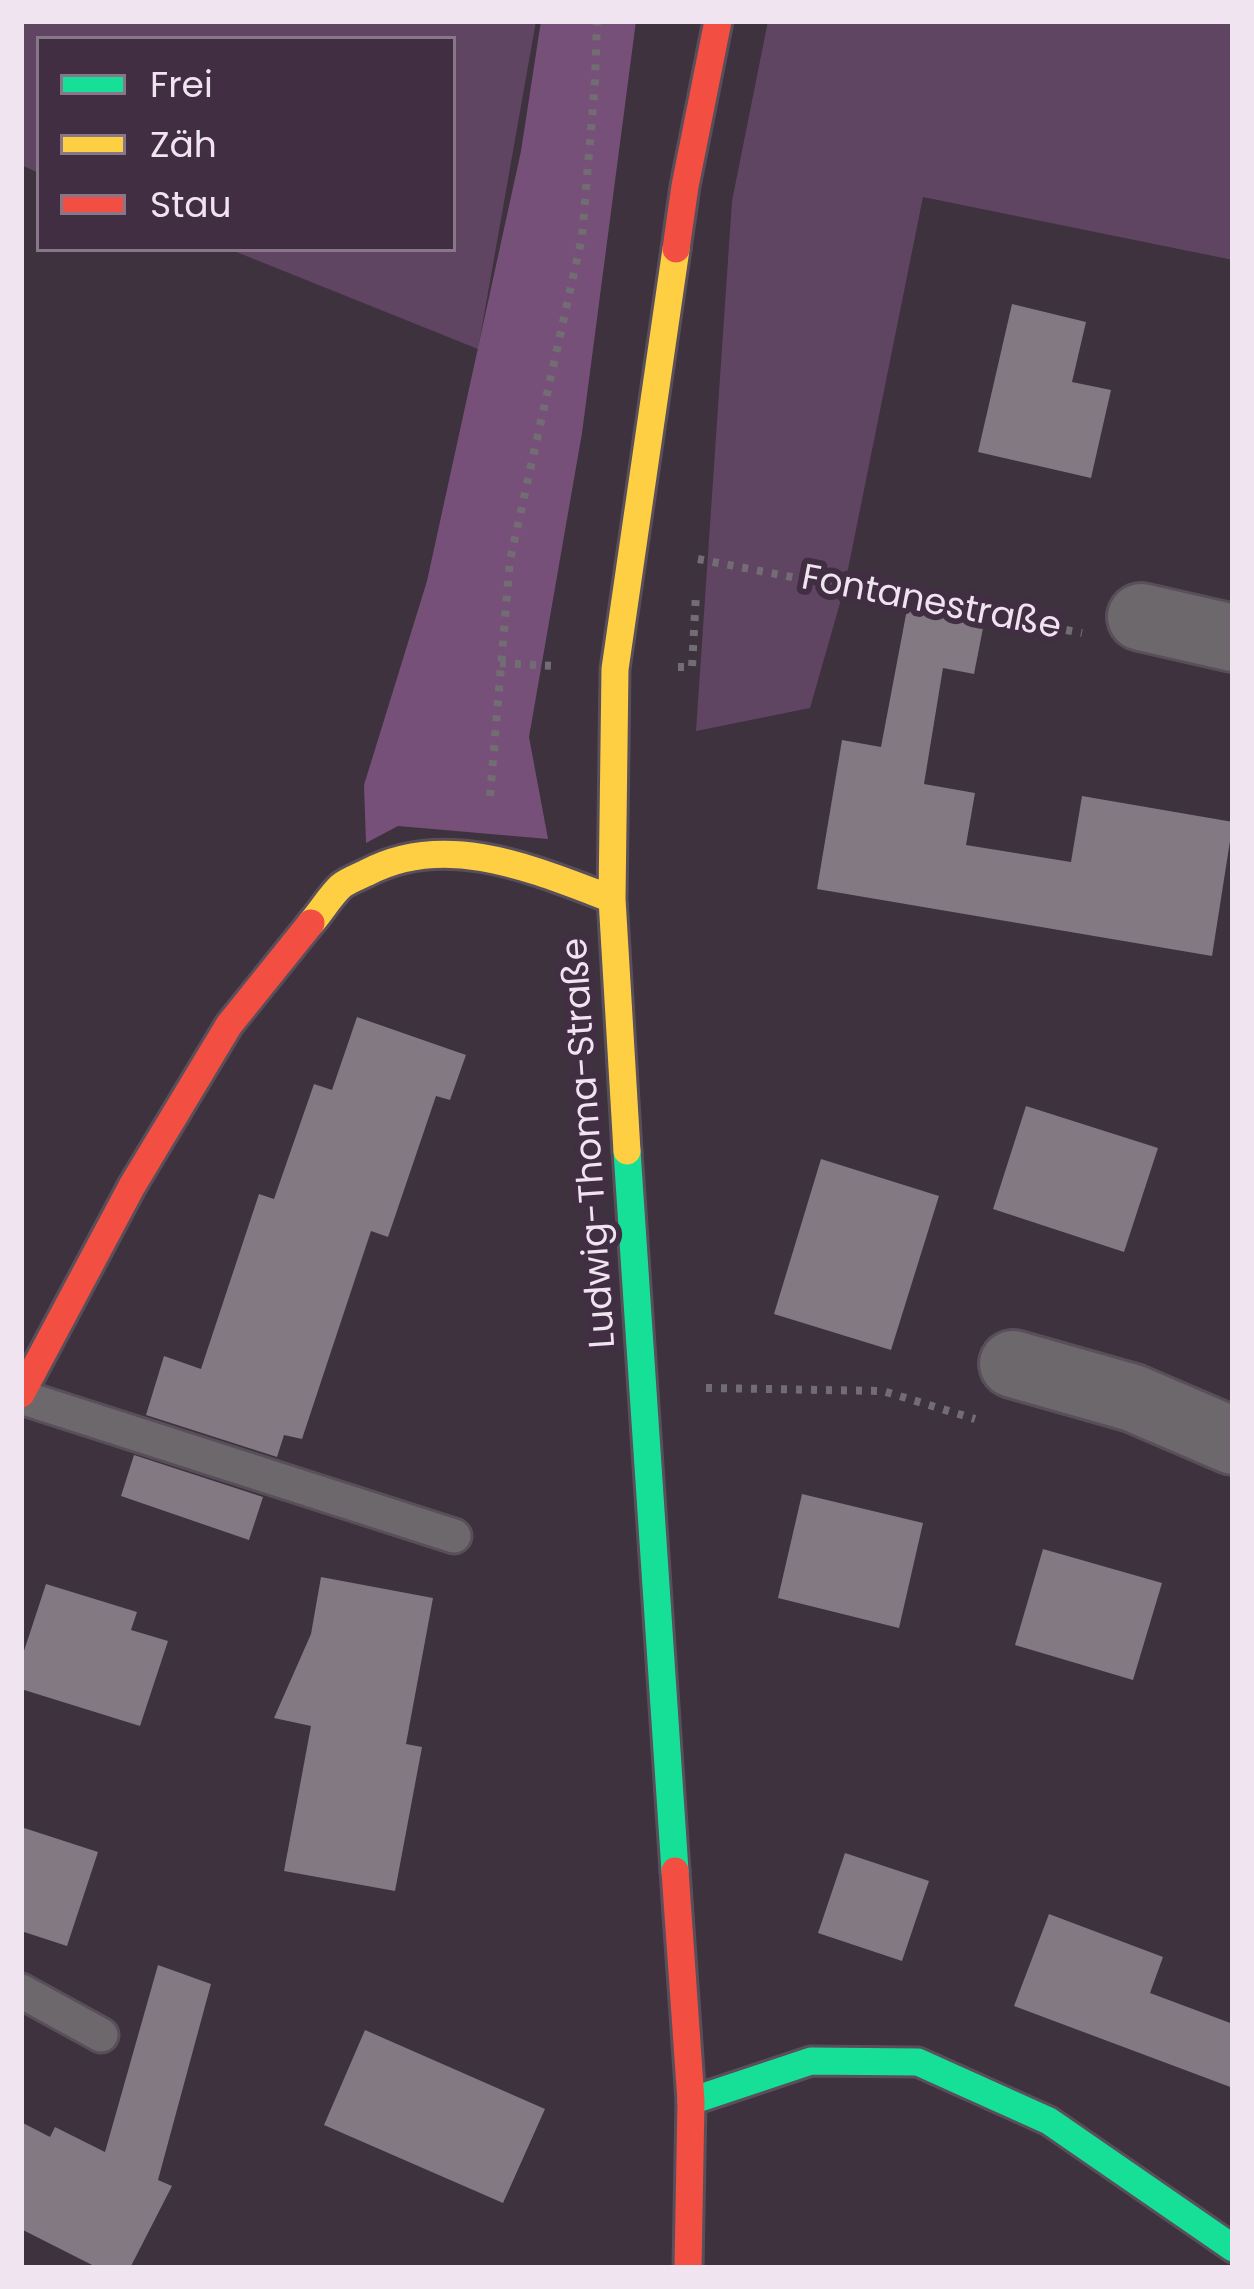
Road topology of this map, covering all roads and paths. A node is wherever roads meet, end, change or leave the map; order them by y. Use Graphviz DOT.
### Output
graph roads {
  1 [pos="597,21"];
  2 [pos="718,21"];
  3 [pos="698,559"];
  4 [pos="1141,617"];
  5 [pos="1233,638"];
  6 [pos="476,855"];
  7 [pos="612,898"];
  8 [pos="1013,1364"];
  9 [pos="642,1387"];
  10 [pos="21,1395"];
  11 [pos="1233,1441"];
  12 [pos="454,1536"];
  13 [pos="21,1991"];
  14 [pos="101,2035"];
  15 [pos="691,2101"];
  16 [pos="1233,2248"];
  17 [pos="688,2268"];
  1 -- 6 [label="path"];
  2 -- 7 [label="street, Ludwig-Thoma-Straße"];
  3 -- 4 [label="path, Fontanestraße"];
  4 -- 5 [label="street"];
  6 -- 7 [label="street"];
  6 -- 10 [label="street"];
  7 -- 9 [label="street, Ludwig-Thoma-Straße"];
  8 -- 9 [label="path"];
  8 -- 11 [label="street"];
  9 -- 15 [label="street, Ludwig-Thoma-Straße"];
  10 -- 12 [label="lane"];
  13 -- 14 [label="lane"];
  15 -- 16 [label="street"];
  15 -- 17 [label="street, Ludwig-Thoma-Straße"];
}
